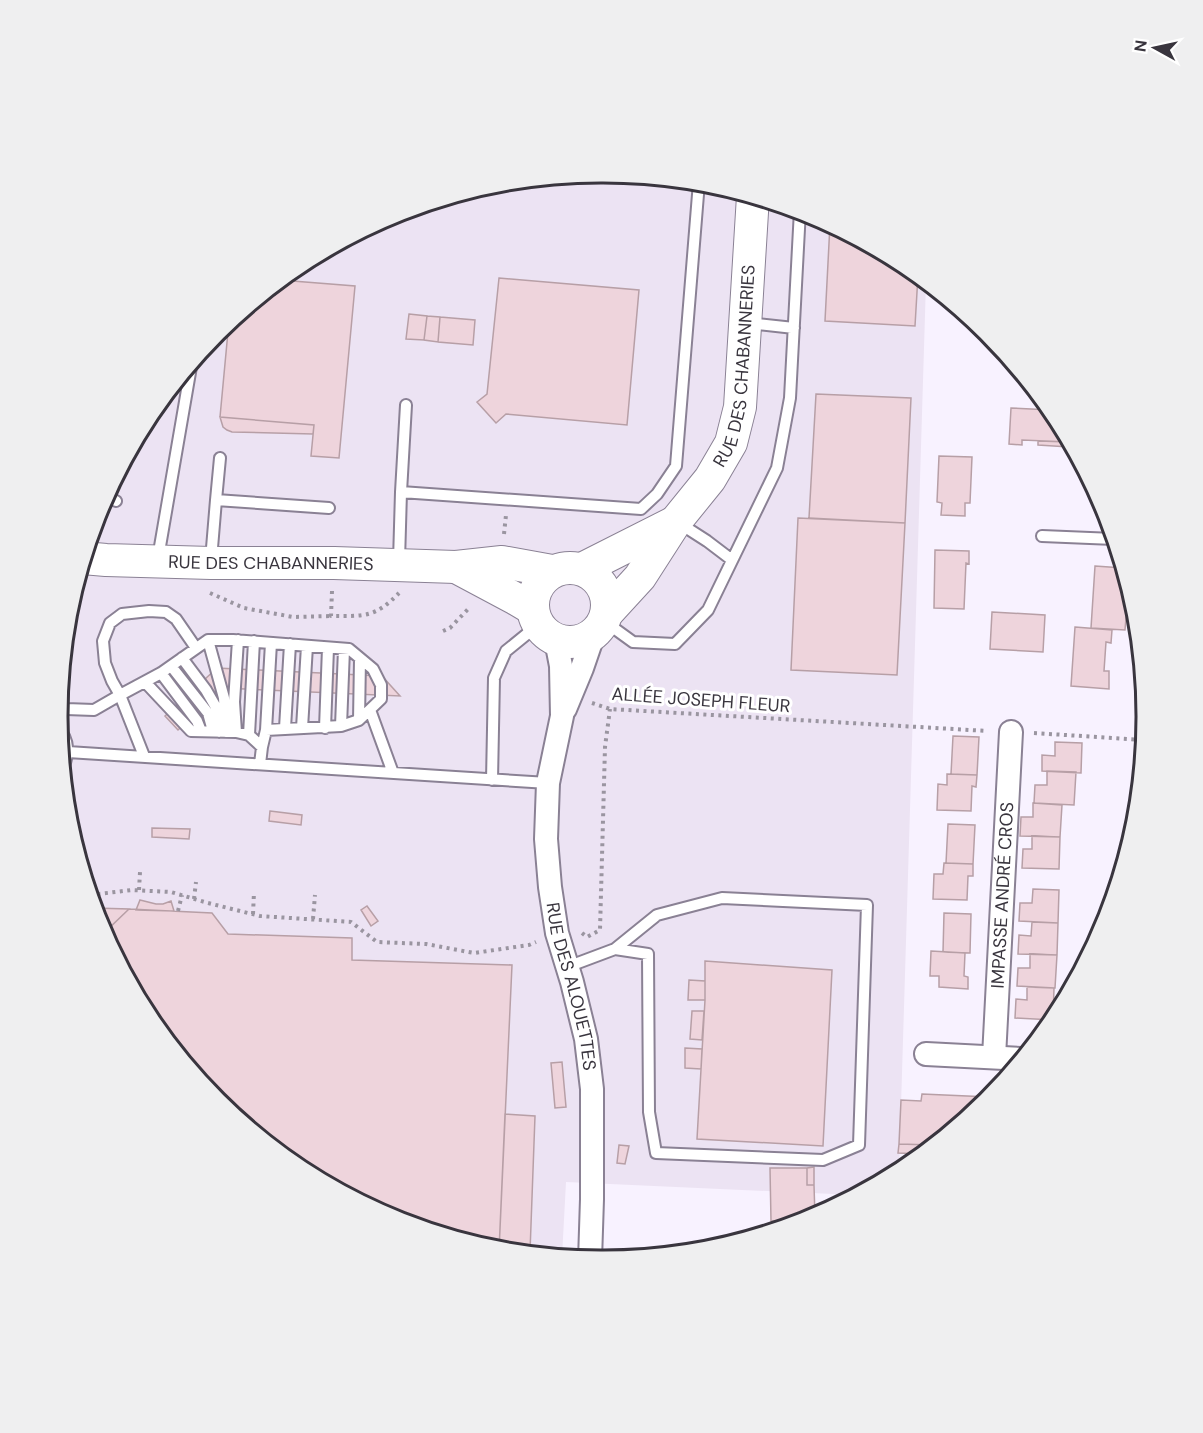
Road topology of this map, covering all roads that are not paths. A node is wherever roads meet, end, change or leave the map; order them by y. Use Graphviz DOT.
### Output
graph roads {
  1 [pos="698,192"];
  2 [pos="752,205"];
  3 [pos="799,221"];
  4 [pos="745,323"];
  5 [pos="794,328"];
  6 [pos="189,377"];
  7 [pos="406,405"];
  8 [pos="220,458"];
  9 [pos="402,492"];
  10 [pos="216,500"];
  11 [pos="328,508"];
  12 [pos="676,521"];
  13 [pos="1042,536"];
  14 [pos="1105,539"];
  15 [pos="92,559"];
  16 [pos="732,560"];
  17 [pos="157,561"];
  18 [pos="399,564"];
  19 [pos="456,567"];
  20 [pos="567,570"];
  21 [pos="208,577"];
  22 [pos="602,623"];
  23 [pos="542,625"];
  24 [pos="208,640"];
  25 [pos="238,640"];
  26 [pos="254,641"];
  27 [pos="271,643"];
  28 [pos="290,644"];
  29 [pos="307,646"];
  30 [pos="196,648"];
  31 [pos="328,648"];
  32 [pos="344,649"];
  33 [pos="182,658"];
  34 [pos="360,658"];
  35 [pos="171,666"];
  36 [pos="161,673"];
  37 [pos="145,682"];
  38 [pos="120,695"];
  39 [pos="68,709"];
  40 [pos="370,710"];
  41 [pos="562,716"];
  42 [pos="359,720"];
  43 [pos="341,726"];
  44 [pos="285,728"];
  45 [pos="302,728"];
  46 [pos="325,728"];
  47 [pos="266,730"];
  48 [pos="201,731"];
  49 [pos="223,732"];
  50 [pos="1011,732"];
  51 [pos="249,735"];
  52 [pos="262,747"];
  53 [pos="69,752"];
  54 [pos="144,756"];
  55 [pos="260,764"];
  56 [pos="393,773"];
  57 [pos="492,780"];
  58 [pos="548,783"];
  59 [pos="615,949"];
  60 [pos="567,967"];
  61 [pos="926,1054"];
  62 [pos="994,1057"];
  63 [pos="1012,1058"];
  64 [pos="590,1250"];
  1 -- 9 [label="lane"];
  2 -- 4 [label="street, RUE DES CHABANNERIES"];
  3 -- 5 [label="lane"];
  4 -- 5 [label="lane"];
  4 -- 12 [label="street, RUE DES CHABANNERIES"];
  5 -- 16 [label="lane"];
  6 -- 17 [label="lane"];
  7 -- 9 [label="lane"];
  8 -- 10 [label="lane"];
  9 -- 18 [label="lane"];
  10 -- 11 [label="lane"];
  10 -- 21 [label="lane"];
  12 -- 16 [label="lane"];
  12 -- 20 [label="street, RUE DES CHABANNERIES"];
  12 -- 22 [label="street, RUE DES CHABANNERIES"];
  13 -- 14 [label="lane"];
  15 -- 17 [label="street, RUE DES CHABANNERIES"];
  16 -- 22 [label="lane"];
  17 -- 21 [label="street, RUE DES CHABANNERIES"];
  18 -- 19 [label="street, RUE DES CHABANNERIES"];
  18 -- 21 [label="street, RUE DES CHABANNERIES"];
  19 -- 20 [label="street, RUE DES CHABANNERIES"];
  19 -- 23 [label="street, RUE DES CHABANNERIES"];
  20 -- 22 [label="street"];
  20 -- 23 [label="street"];
  22 -- 23 [label="street"];
  22 -- 41 [label="street"];
  23 -- 41 [label="street"];
  23 -- 57 [label="lane"];
  24 -- 25 [label="lane"];
  24 -- 30 [label="lane"];
  24 -- 49 [label="lane"];
  25 -- 26 [label="lane"];
  25 -- 49 [label="lane"];
  26 -- 27 [label="lane"];
  26 -- 51 [label="lane"];
  27 -- 28 [label="lane"];
  27 -- 47 [label="lane"];
  28 -- 29 [label="lane"];
  28 -- 44 [label="lane"];
  29 -- 31 [label="lane"];
  29 -- 45 [label="lane"];
  30 -- 33 [label="lane"];
  30 -- 38 [label="lane"];
  31 -- 32 [label="lane"];
  31 -- 46 [label="lane"];
  32 -- 34 [label="lane"];
  32 -- 43 [label="lane"];
  33 -- 35 [label="lane"];
  33 -- 49 [label="lane"];
  34 -- 40 [label="lane"];
  34 -- 42 [label="lane"];
  35 -- 36 [label="lane"];
  35 -- 49 [label="lane"];
  36 -- 37 [label="lane"];
  36 -- 48 [label="lane"];
  37 -- 38 [label="lane"];
  37 -- 48 [label="lane"];
  38 -- 39 [label="lane"];
  38 -- 54 [label="lane"];
  40 -- 42 [label="lane"];
  40 -- 56 [label="lane"];
  41 -- 58 [label="street, RUE DES ALOUETTES"];
  42 -- 43 [label="lane"];
  43 -- 46 [label="lane"];
  44 -- 45 [label="lane"];
  44 -- 47 [label="lane"];
  45 -- 46 [label="lane"];
  47 -- 52 [label="lane"];
  48 -- 49 [label="lane"];
  49 -- 51 [label="lane"];
  50 -- 62 [label="street, IMPASSE ANDRÉ CROS"];
  51 -- 52 [label="lane"];
  52 -- 55 [label="lane"];
  53 -- 54 [label="lane"];
  54 -- 55 [label="lane"];
  55 -- 56 [label="lane"];
  56 -- 57 [label="lane"];
  57 -- 58 [label="lane"];
  58 -- 60 [label="street, RUE DES ALOUETTES"];
  59 -- 59 [label="lane"];
  59 -- 60 [label="lane"];
  60 -- 64 [label="street, RUE DES ALOUETTES"];
  61 -- 62 [label="street"];
  62 -- 63 [label="street"];
}
